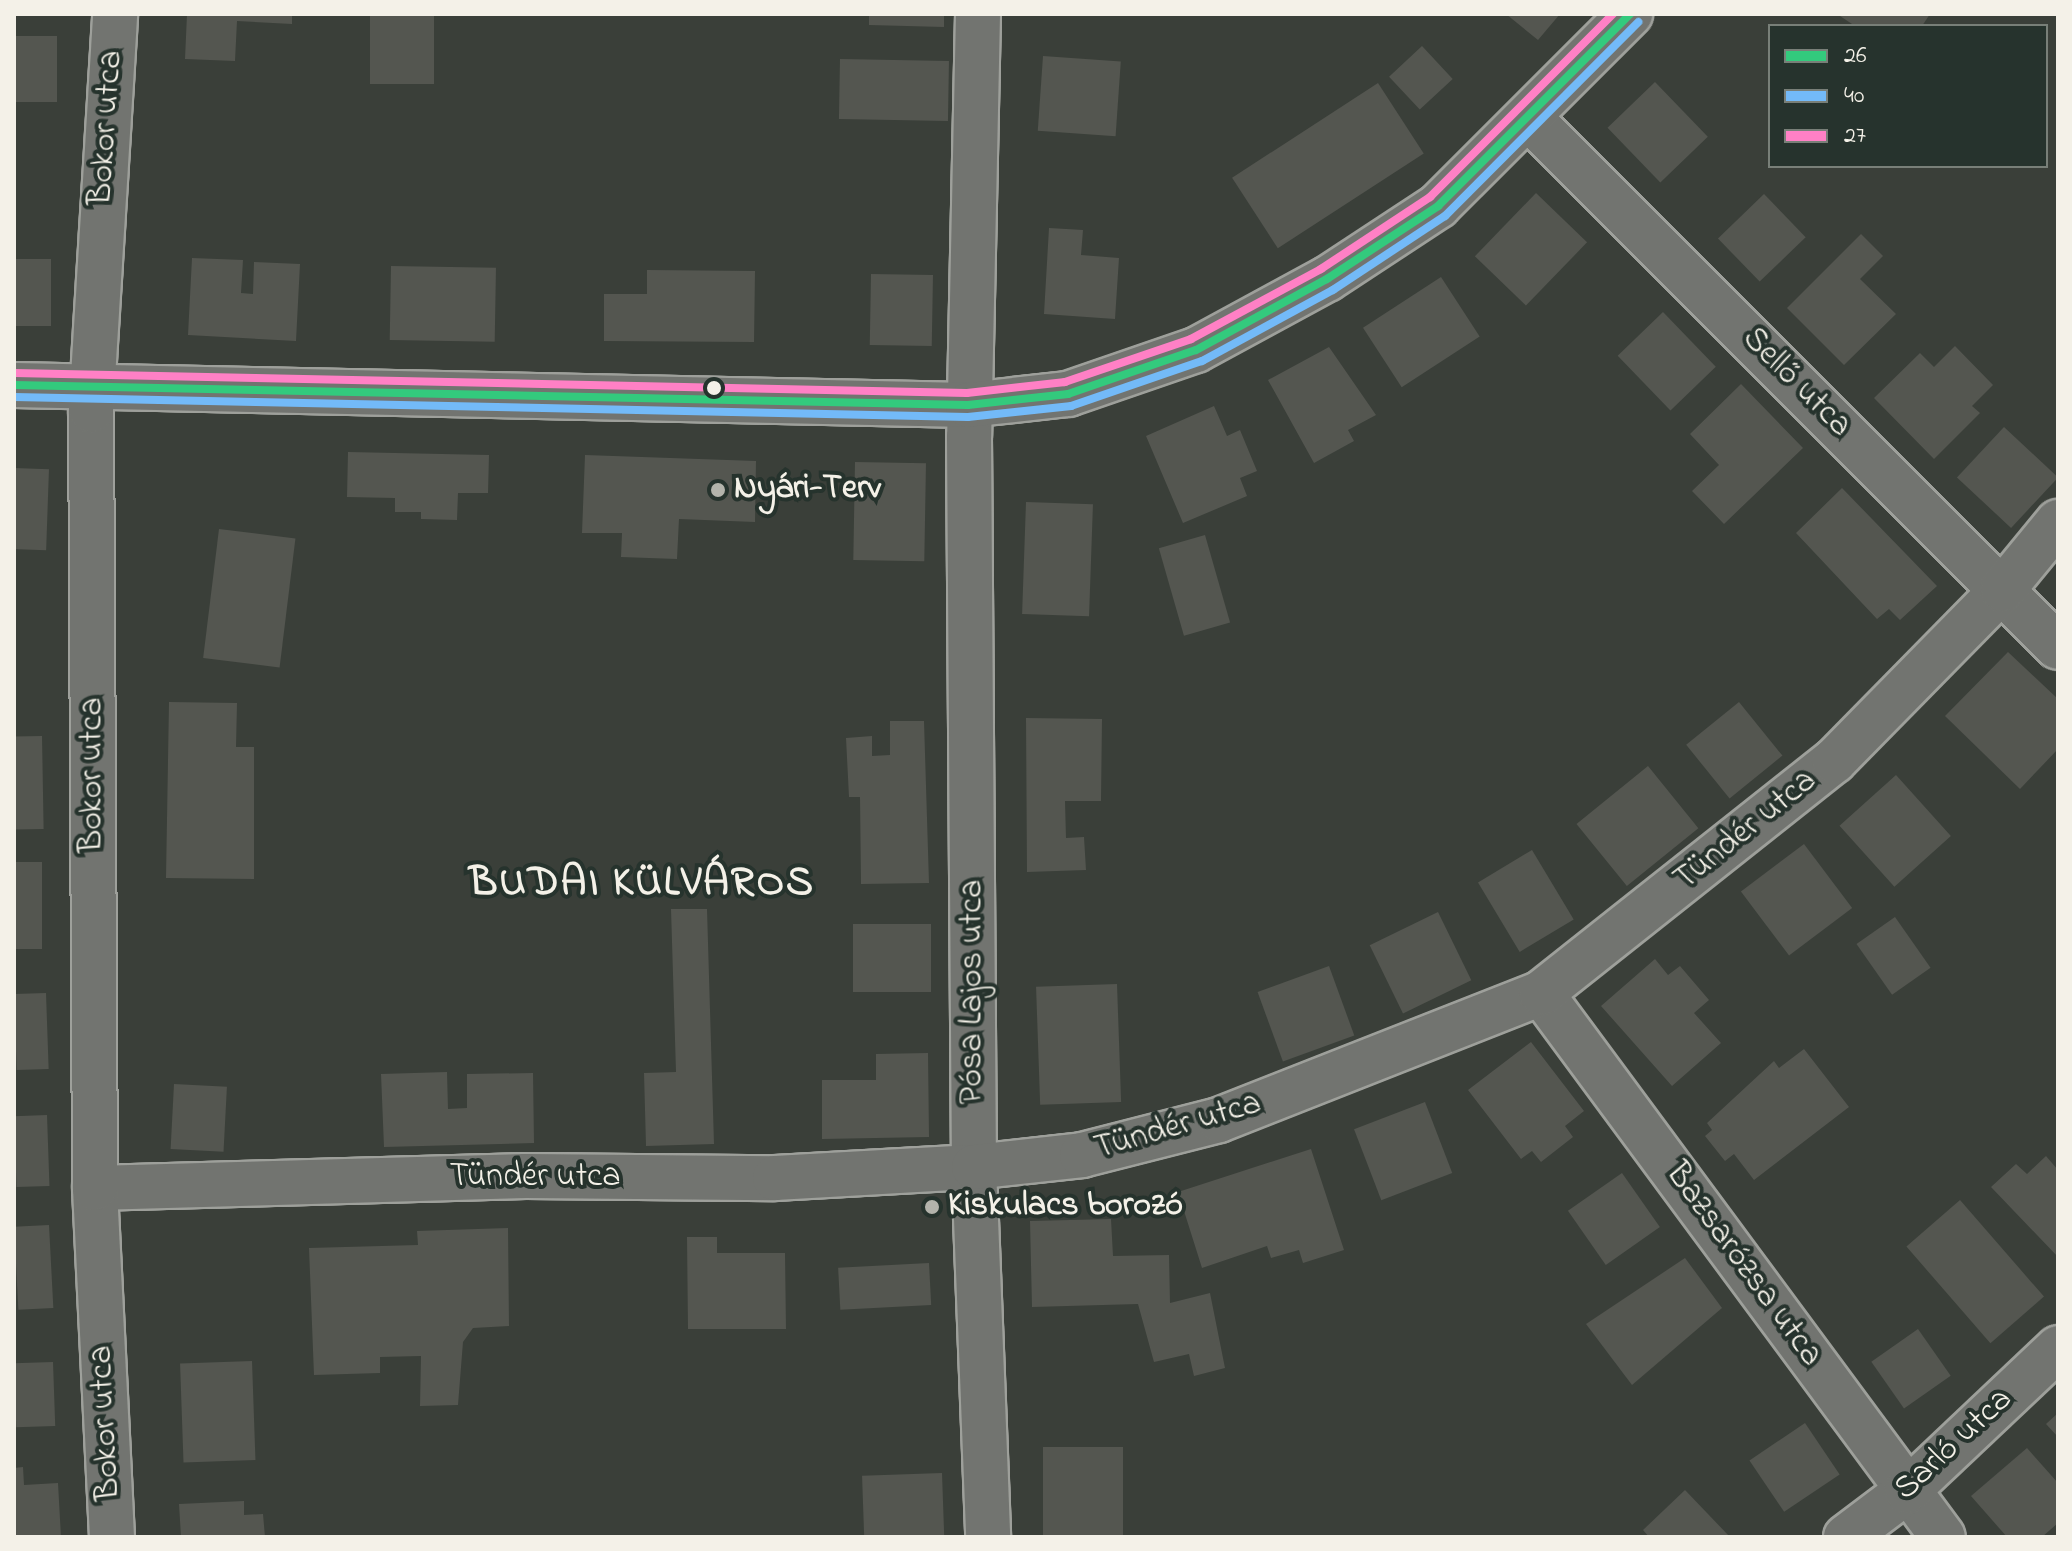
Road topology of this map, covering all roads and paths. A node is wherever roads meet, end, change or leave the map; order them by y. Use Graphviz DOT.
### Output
graph roads {
  1 [pos="115,14"];
  2 [pos="978,14"];
  3 [pos="1630,14"];
  4 [pos="1531,120"];
  5 [pos="91,383"];
  6 [pos="14,385"];
  7 [pos="968,405"];
  8 [pos="2058,522"];
  9 [pos="2003,589"];
  10 [pos="2058,647"];
  11 [pos="1541,993"];
  12 [pos="974,1167"];
  13 [pos="95,1188"];
  14 [pos="2058,1348"];
  15 [pos="1907,1491"];
  16 [pos="112,1537"];
  17 [pos="988,1537"];
  18 [pos="1846,1537"];
  19 [pos="1943,1537"];
  1 -- 5 [label="street, Bokor utca"];
  2 -- 7 [label="street, Pósa Lajos utca"];
  3 -- 4 [label="street"];
  4 -- 7 [label="street"];
  4 -- 9 [label="street, Sellő utca"];
  5 -- 6 [label="street"];
  5 -- 7 [label="street"];
  5 -- 13 [label="street, Bokor utca"];
  7 -- 12 [label="street, Pósa Lajos utca"];
  8 -- 9 [label="street, Tündér utca"];
  9 -- 10 [label="street, Sellő utca"];
  9 -- 11 [label="street, Tündér utca"];
  11 -- 12 [label="street, Tündér utca"];
  11 -- 15 [label="street, Bazsarózsa utca"];
  12 -- 13 [label="street, Tündér utca"];
  12 -- 17 [label="street, Pósa Lajos utca"];
  13 -- 16 [label="street, Bokor utca"];
  14 -- 15 [label="street, Sarló utca"];
  15 -- 18 [label="street, Sarló utca"];
  15 -- 19 [label="street, Bazsarózsa utca"];
}
